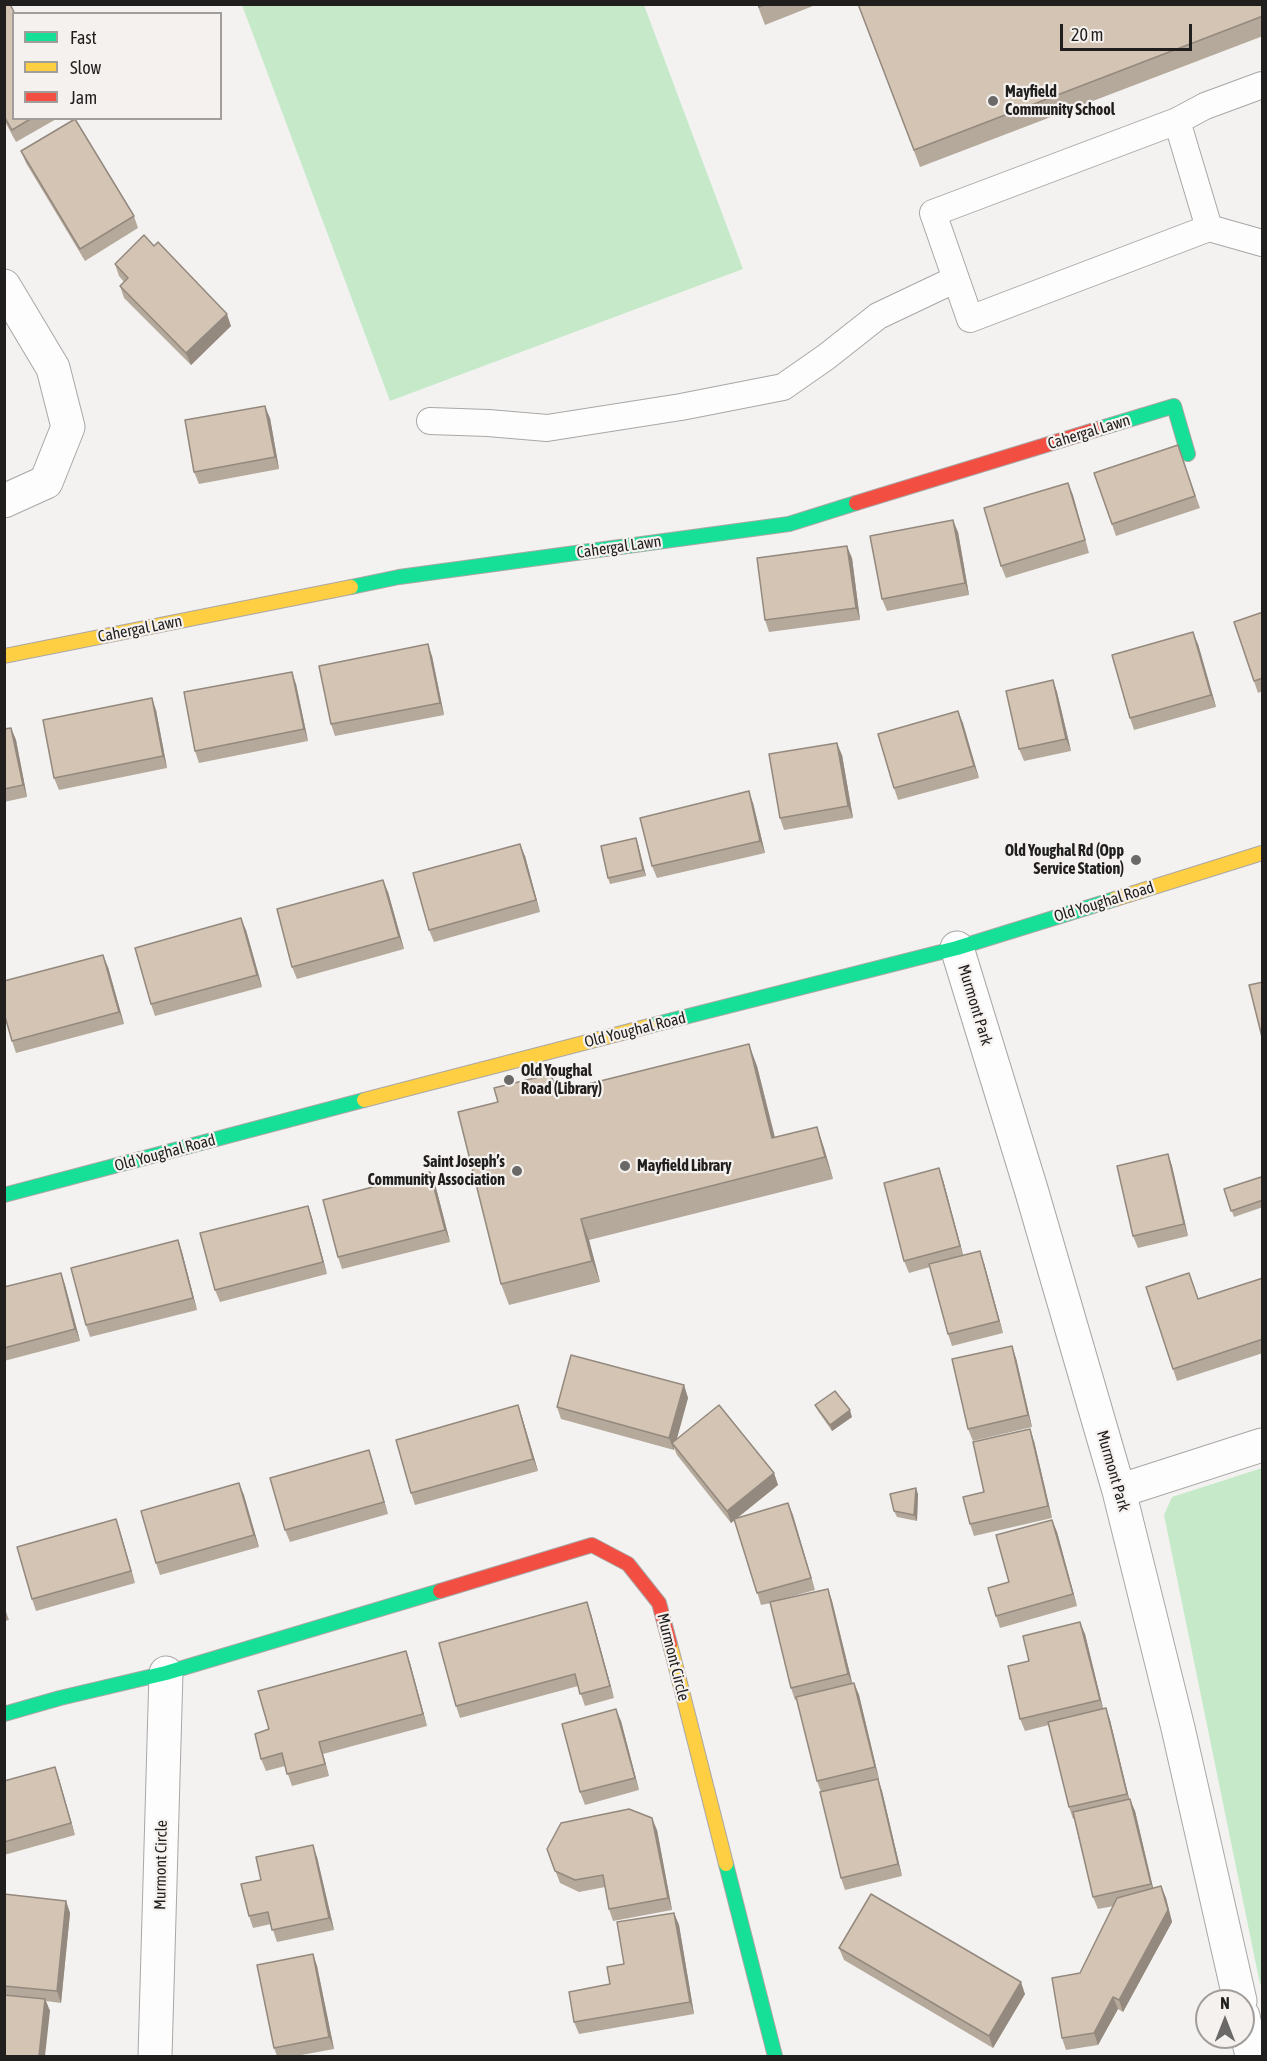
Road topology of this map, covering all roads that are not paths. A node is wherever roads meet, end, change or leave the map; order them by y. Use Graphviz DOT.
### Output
graph roads {
  1 [pos="1263,85"];
  2 [pos="1177,121"];
  3 [pos="1209,228"];
  4 [pos="1263,243"];
  5 [pos="956,279"];
  6 [pos="4,286"];
  7 [pos="430,421"];
  8 [pos="1188,454"];
  9 [pos="4,501"];
  10 [pos="4,656"];
  11 [pos="1263,853"];
  12 [pos="957,948"];
  13 [pos="4,1195"];
  14 [pos="1263,1445"];
  15 [pos="1119,1491"];
  16 [pos="166,1673"];
  17 [pos="4,1714"];
  18 [pos="1237,1989"];
  19 [pos="155,2056"];
  20 [pos="775,2056"];
  1 -- 2 [label="lane"];
  2 -- 3 [label="lane"];
  2 -- 5 [label="lane"];
  3 -- 4 [label="lane"];
  3 -- 5 [label="lane"];
  5 -- 7 [label="lane"];
  6 -- 9 [label="street"];
  8 -- 10 [label="street, Cahergal Lawn"];
  11 -- 12 [label="street, Old Youghal Road"];
  12 -- 13 [label="street, Old Youghal Road"];
  12 -- 15 [label="street, Murmont Park"];
  14 -- 15 [label="street"];
  15 -- 18 [label="street, Murmont Park"];
  16 -- 17 [label="street, Murmont Circle"];
  16 -- 19 [label="street, Murmont Circle"];
  16 -- 20 [label="street, Murmont Circle"];
}
